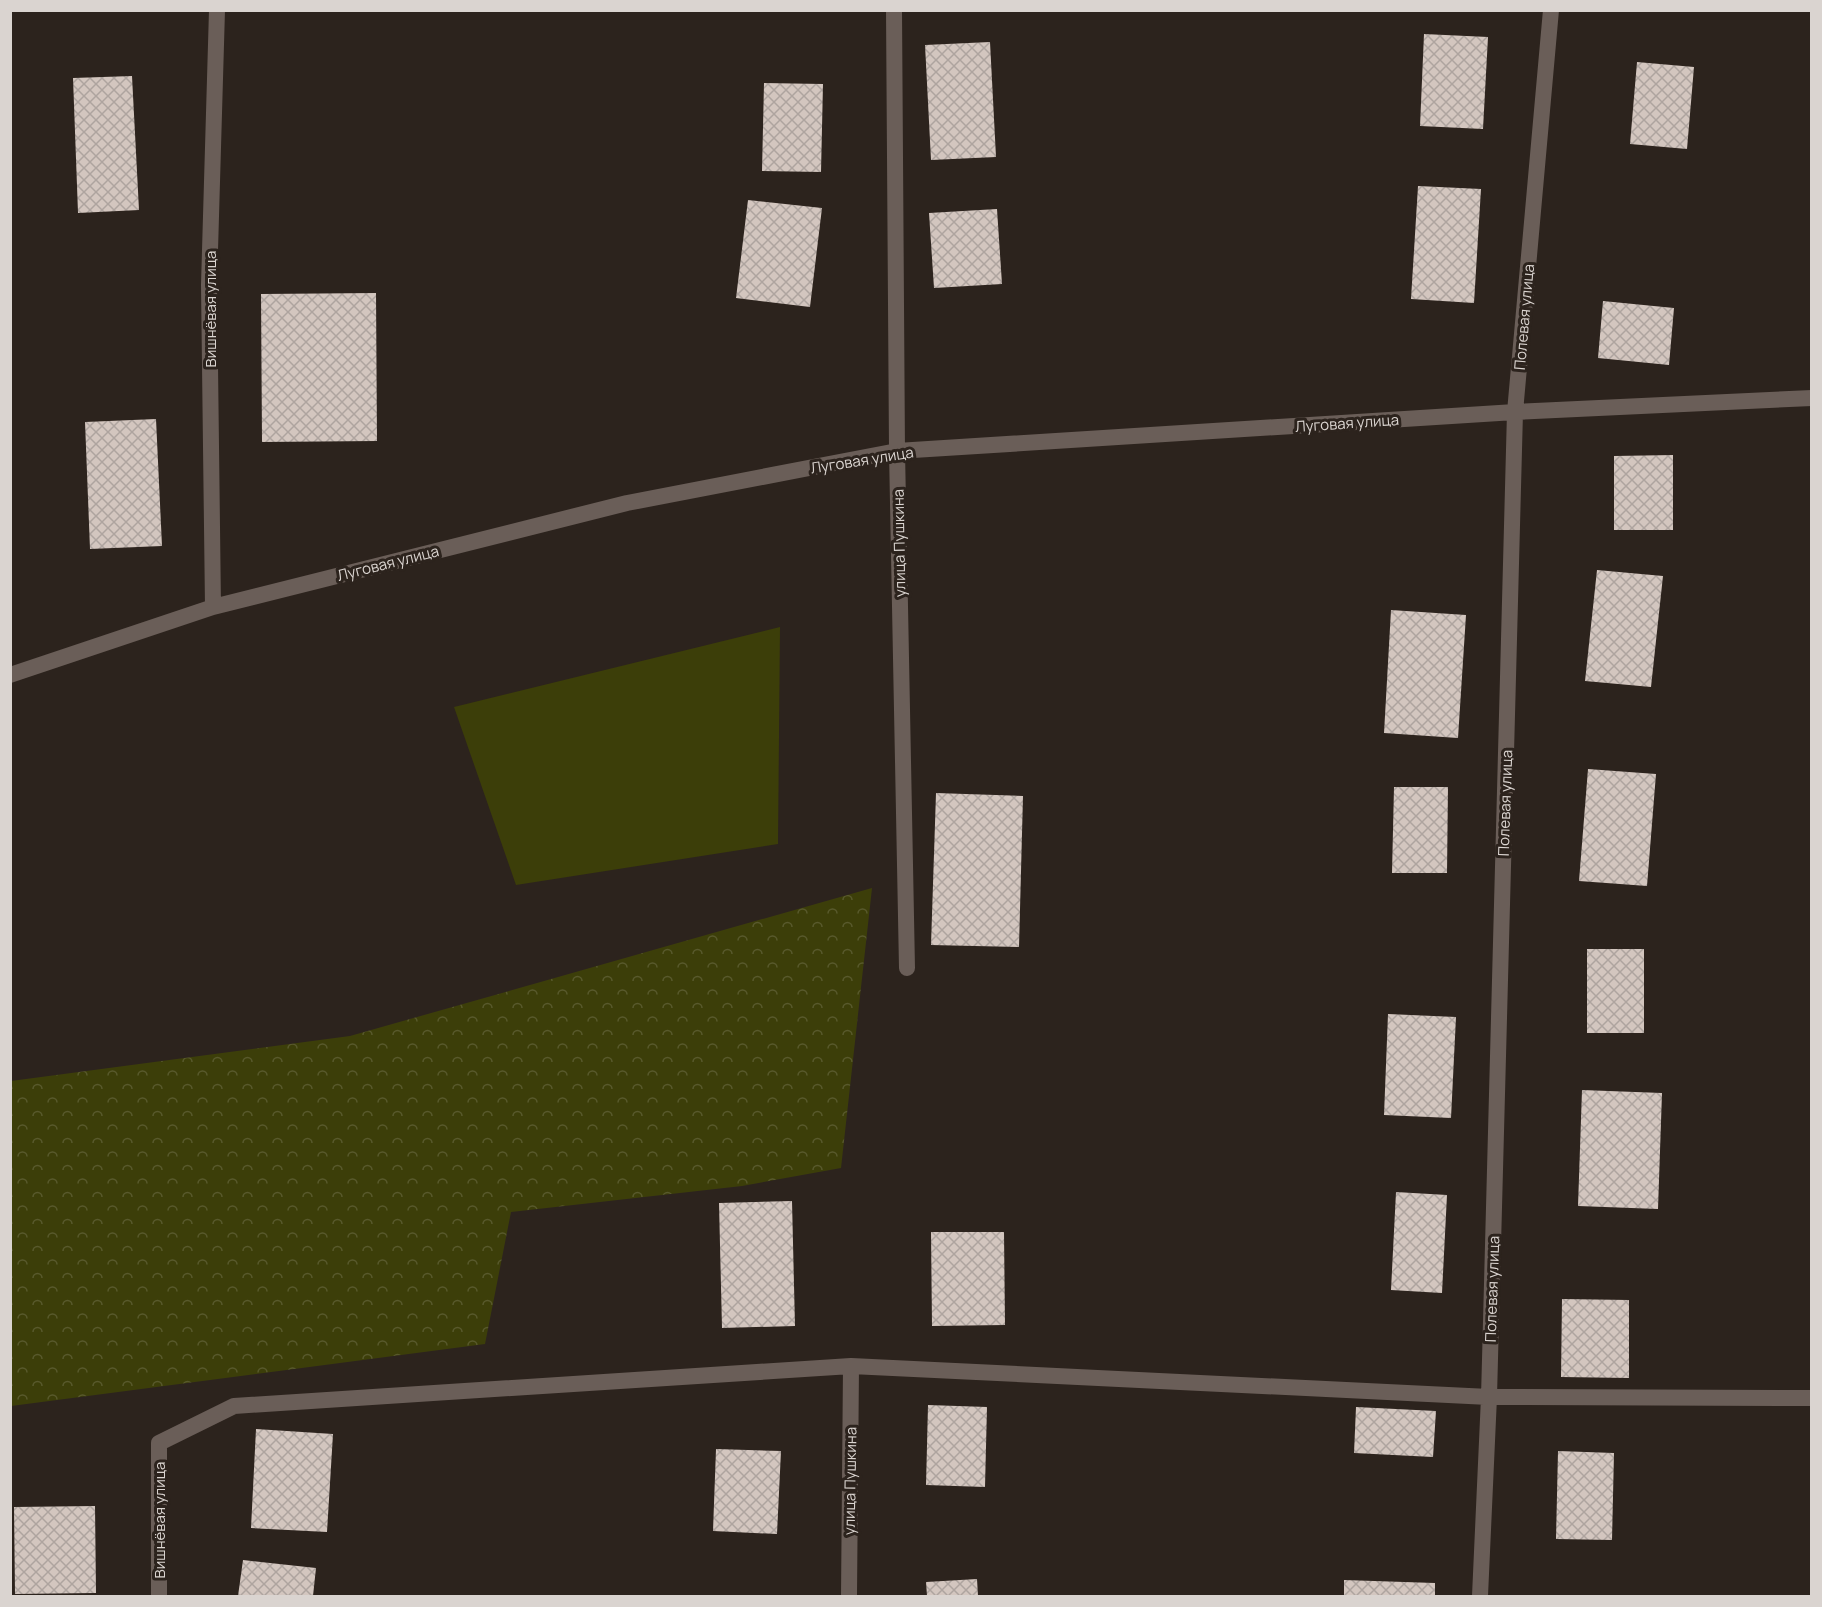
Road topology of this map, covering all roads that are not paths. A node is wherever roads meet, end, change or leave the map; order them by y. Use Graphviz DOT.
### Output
graph roads {
  1 [pos="217,10"];
  2 [pos="894,10"];
  3 [pos="1551,10"];
  4 [pos="1812,398"];
  5 [pos="1515,412"];
  6 [pos="897,451"];
  7 [pos="213,607"];
  8 [pos="10,675"];
  9 [pos="907,968"];
  10 [pos="851,1366"];
  11 [pos="1489,1397"];
  12 [pos="1812,1398"];
  13 [pos="159,1596"];
  14 [pos="849,1596"];
  15 [pos="1480,1596"];
  1 -- 7 [label="street, Вишнёвая улица"];
  2 -- 6 [label="street, улица Пушкина"];
  3 -- 5 [label="street, Полевая улица"];
  4 -- 5 [label="street, Луговая улица"];
  5 -- 6 [label="street, Луговая улица"];
  5 -- 11 [label="street, Полевая улица"];
  6 -- 7 [label="street, Луговая улица"];
  6 -- 9 [label="street, улица Пушкина"];
  7 -- 8 [label="street, Луговая улица"];
  10 -- 11 [label="street"];
  10 -- 13 [label="street, Вишнёвая улица"];
  10 -- 14 [label="street, улица Пушкина"];
  11 -- 12 [label="street"];
  11 -- 15 [label="street, Полевая улица"];
}
